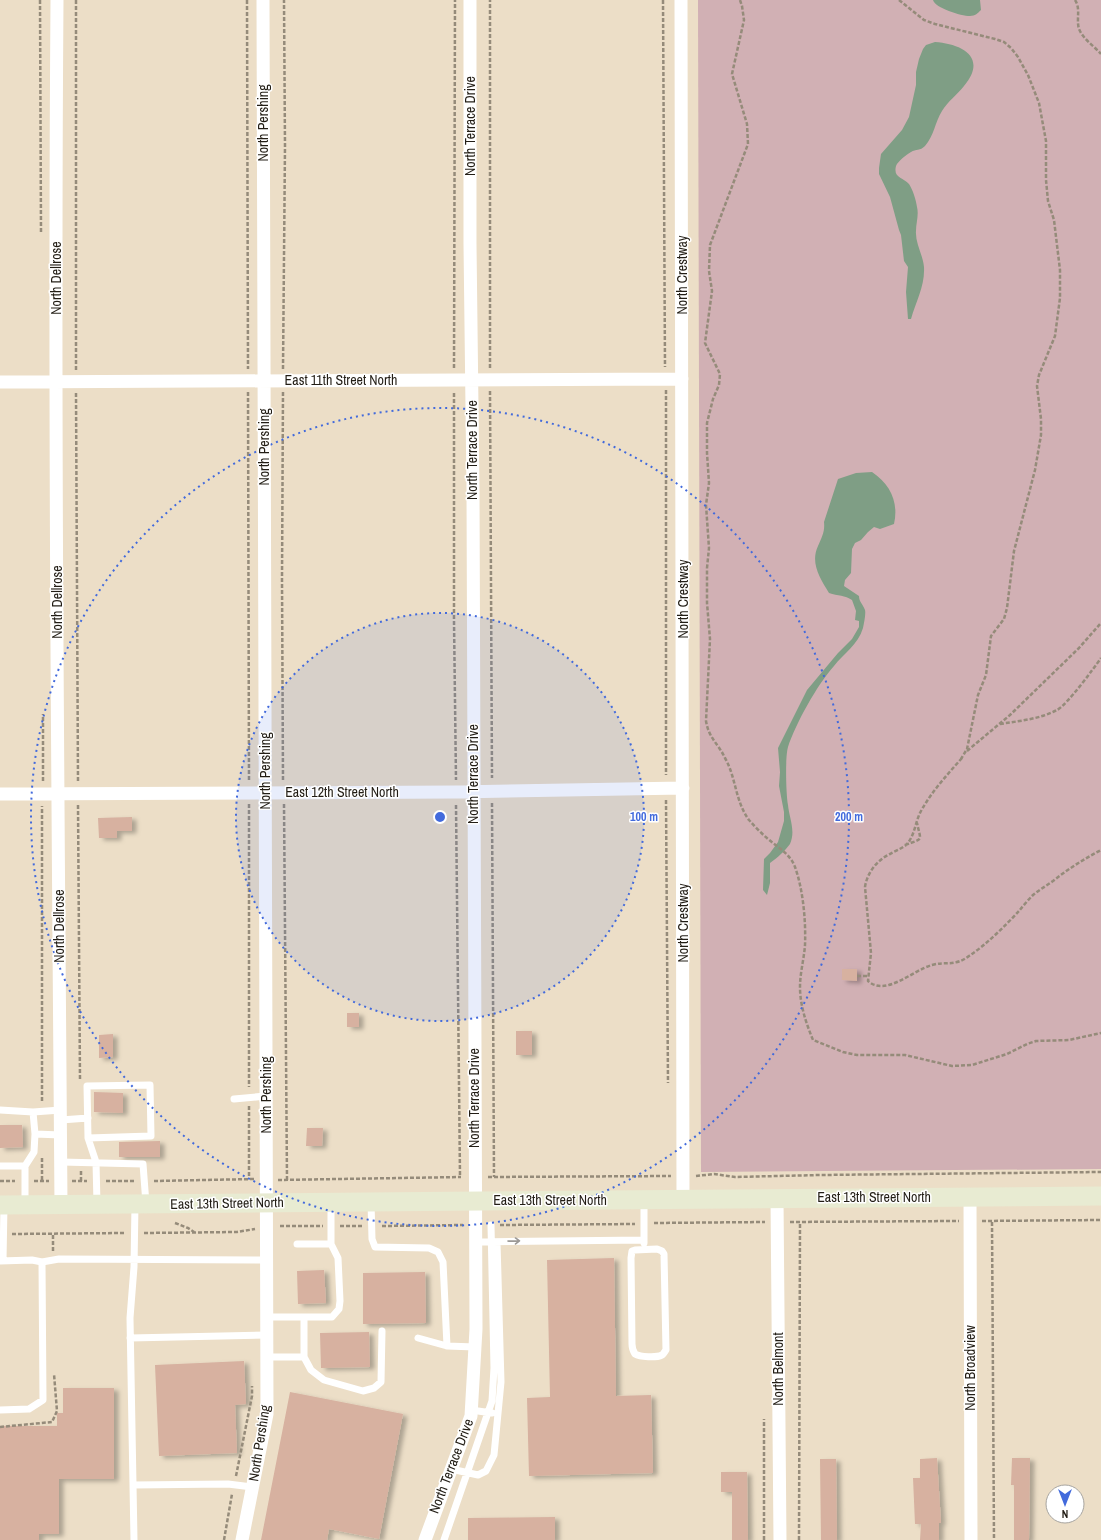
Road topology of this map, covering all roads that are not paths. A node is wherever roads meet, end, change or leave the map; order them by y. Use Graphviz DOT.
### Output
graph roads {
  1 [pos="57,0"];
  2 [pos="263,0"];
  3 [pos="470,0"];
  4 [pos="681,0"];
  5 [pos="682,379"];
  6 [pos="264,380"];
  7 [pos="472,380"];
  8 [pos="56,381"];
  9 [pos="0,382"];
  10 [pos="683,788"];
  11 [pos="473,791"];
  12 [pos="265,793"];
  13 [pos="0,794"];
  14 [pos="58,794"];
  15 [pos="266,1096"];
  16 [pos="234,1099"];
  17 [pos="0,1110"];
  18 [pos="33,1112"];
  19 [pos="61,1115"];
  20 [pos="88,1118"];
  21 [pos="35,1134"];
  22 [pos="61,1135"];
  23 [pos="88,1138"];
  24 [pos="61,1162"];
  25 [pos="96,1162"];
  26 [pos="0,1166"];
  27 [pos="25,1166"];
  28 [pos="1101,1196"];
  29 [pos="970,1197"];
  30 [pos="777,1198"];
  31 [pos="644,1199"];
  32 [pos="683,1199"];
  33 [pos="474,1201"];
  34 [pos="331,1202"];
  35 [pos="371,1202"];
  36 [pos="266,1203"];
  37 [pos="97,1204"];
  38 [pos="140,1204"];
  39 [pos="2,1205"];
  40 [pos="25,1205"];
  41 [pos="61,1205"];
  42 [pos="491,1225"];
  43 [pos="644,1240"];
  44 [pos="475,1242"];
  45 [pos="494,1242"];
  46 [pos="297,1244"];
  47 [pos="331,1244"];
  48 [pos="644,1249"];
  49 [pos="134,1260"];
  50 [pos="266,1260"];
  51 [pos="2,1261"];
  52 [pos="42,1262"];
  53 [pos="266,1317"];
  54 [pos="304,1317"];
  55 [pos="382,1331"];
  56 [pos="267,1335"];
  57 [pos="130,1338"];
  58 [pos="418,1338"];
  59 [pos="447,1346"];
  60 [pos="475,1347"];
  61 [pos="267,1357"];
  62 [pos="304,1357"];
  63 [pos="0,1410"];
  64 [pos="471,1410"];
  65 [pos="488,1412"];
  66 [pos="498,1413"];
  67 [pos="451,1469"];
  68 [pos="467,1473"];
  69 [pos="133,1485"];
  70 [pos="252,1487"];
  71 [pos="134,1540"];
  72 [pos="242,1540"];
  73 [pos="425,1540"];
  74 [pos="444,1540"];
  75 [pos="780,1540"];
  76 [pos="971,1540"];
  1 -- 8 [label="street, North Dellrose"];
  2 -- 6 [label="street, North Pershing"];
  3 -- 7 [label="street, North Terrace Drive"];
  4 -- 5 [label="street, North Crestway"];
  5 -- 7 [label="street, East 11th Street North"];
  5 -- 10 [label="street, North Crestway"];
  6 -- 7 [label="street, East 11th Street North"];
  6 -- 8 [label="street, East 11th Street North"];
  6 -- 12 [label="street, North Pershing"];
  7 -- 11 [label="street, North Terrace Drive"];
  8 -- 9 [label="street, East 11th Street North"];
  8 -- 14 [label="street, North Dellrose"];
  10 -- 11 [label="street, East 12th Street North"];
  10 -- 32 [label="street, North Crestway"];
  11 -- 12 [label="street, East 12th Street North"];
  11 -- 33 [label="street, North Terrace Drive"];
  12 -- 14 [label="street, East 12th Street North"];
  12 -- 15 [label="street, North Pershing"];
  13 -- 14 [label="street, East 12th Street North"];
  14 -- 19 [label="street, North Dellrose"];
  15 -- 16 [label="lane"];
  15 -- 36 [label="street, North Pershing"];
  17 -- 18 [label="lane"];
  18 -- 19 [label="lane"];
  18 -- 21 [label="lane"];
  19 -- 20 [label="lane"];
  19 -- 22 [label="street, North Dellrose"];
  20 -- 23 [label="lane"];
  20 -- 23 [label="lane"];
  21 -- 22 [label="lane"];
  21 -- 27 [label="lane"];
  22 -- 24 [label="street, North Dellrose"];
  23 -- 25 [label="lane"];
  24 -- 25 [label="lane"];
  24 -- 41 [label="street, North Dellrose"];
  25 -- 37 [label="lane"];
  25 -- 38 [label="lane"];
  26 -- 27 [label="lane"];
  27 -- 40 [label="lane"];
  28 -- 29 [label="main road, East 13th Street North"];
  29 -- 30 [label="main road, East 13th Street North"];
  29 -- 76 [label="street, North Broadview"];
  30 -- 32 [label="main road, East 13th Street North"];
  30 -- 75 [label="street, North Belmont"];
  31 -- 32 [label="main road, East 13th Street North"];
  31 -- 33 [label="main road, East 13th Street North"];
  31 -- 43 [label="lane"];
  33 -- 35 [label="main road, East 13th Street North"];
  33 -- 44 [label="street, North Terrace Drive"];
  34 -- 35 [label="main road, East 13th Street North"];
  34 -- 36 [label="main road, East 13th Street North"];
  34 -- 47 [label="lane"];
  35 -- 59 [label="lane"];
  36 -- 38 [label="main road, East 13th Street North"];
  36 -- 50 [label="street, North Pershing"];
  37 -- 38 [label="main road, East 13th Street North"];
  37 -- 41 [label="main road, East 13th Street North"];
  38 -- 49 [label="lane"];
  39 -- 40 [label="main road, East 13th Street North"];
  39 -- 51 [label="lane"];
  40 -- 41 [label="main road, East 13th Street North"];
  42 -- 45 [label="lane"];
  45 -- 43 [label="lane, one-way"];
  43 -- 48 [label="lane"];
  44 -- 45 [label="lane"];
  44 -- 60 [label="street, North Terrace Drive"];
  45 -- 65 [label="lane"];
  45 -- 66 [label="lane"];
  46 -- 47 [label="lane"];
  47 -- 54 [label="lane"];
  48 -- 48 [label="lane"];
  49 -- 50 [label="lane"];
  49 -- 52 [label="lane"];
  49 -- 57 [label="lane"];
  50 -- 53 [label="street, North Pershing"];
  51 -- 52 [label="lane"];
  52 -- 63 [label="lane"];
  53 -- 54 [label="lane"];
  53 -- 56 [label="street, North Pershing"];
  54 -- 62 [label="lane"];
  55 -- 62 [label="lane"];
  56 -- 57 [label="lane"];
  56 -- 61 [label="street, North Pershing"];
  57 -- 69 [label="lane"];
  58 -- 59 [label="lane"];
  59 -- 60 [label="lane"];
  60 -- 64 [label="street, North Terrace Drive"];
  61 -- 62 [label="lane"];
  61 -- 70 [label="street, North Pershing"];
  64 -- 65 [label="lane"];
  64 -- 67 [label="street, North Terrace Drive"];
  65 -- 66 [label="lane"];
  65 -- 68 [label="lane"];
  66 -- 68 [label="lane"];
  67 -- 68 [label="lane"];
  67 -- 73 [label="street, North Terrace Drive"];
  68 -- 74 [label="lane"];
  69 -- 70 [label="lane"];
  69 -- 71 [label="lane"];
  70 -- 72 [label="street, North Pershing"];
}
